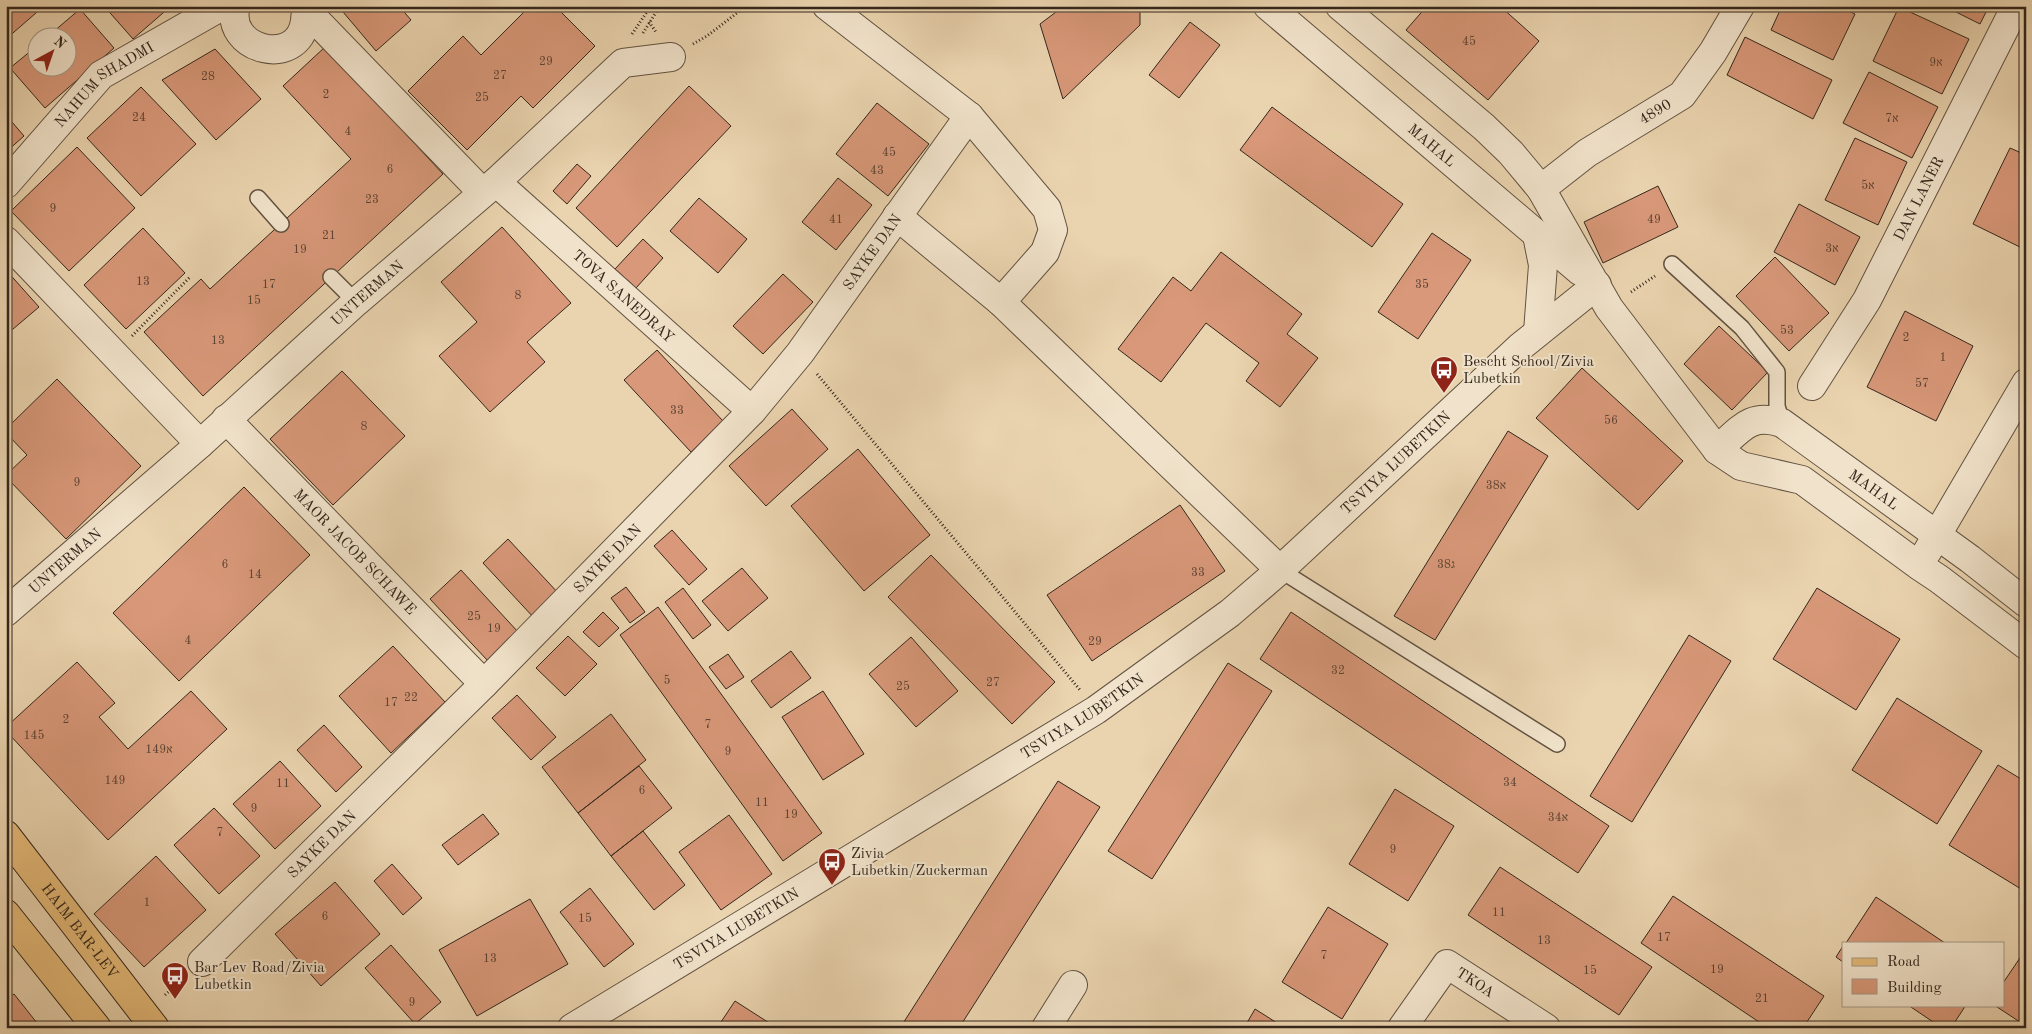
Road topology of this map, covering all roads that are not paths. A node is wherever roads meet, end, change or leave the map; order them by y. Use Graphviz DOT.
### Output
graph roads {
  1 [pos="236,6"];
  2 [pos="827,6"];
  3 [pos="1268,6"];
  4 [pos="1340,6"];
  5 [pos="1740,6"];
  6 [pos="2016,6"];
  7 [pos="306,8"];
  8 [pos="211,9"];
  9 [pos="671,56"];
  10 [pos="969,116"];
  11 [pos="6,184"];
  12 [pos="490,187"];
  13 [pos="1540,189"];
  14 [pos="258,198"];
  15 [pos="897,216"];
  16 [pos="281,224"];
  17 [pos="1537,235"];
  18 [pos="6,241"];
  19 [pos="1672,264"];
  20 [pos="331,277"];
  21 [pos="1603,296"];
  22 [pos="356,302"];
  23 [pos="1001,302"];
  24 [pos="1538,332"];
  25 [pos="2026,384"];
  26 [pos="1812,386"];
  27 [pos="752,411"];
  28 [pos="226,419"];
  29 [pos="1782,423"];
  30 [pos="200,444"];
  31 [pos="1717,450"];
  32 [pos="1938,536"];
  33 [pos="1918,565"];
  34 [pos="1280,570"];
  35 [pos="2026,603"];
  36 [pos="6,612"];
  37 [pos="2026,645"];
  38 [pos="484,684"];
  39 [pos="1557,744"];
  40 [pos="6,835"];
  41 [pos="6,914"];
  42 [pos="202,962"];
  43 [pos="1073,985"];
  44 [pos="149,1021"];
  45 [pos="588,1024"];
  46 [pos="98,1028"];
  47 [pos="1046,1028"];
  48 [pos="1402,1028"];
  49 [pos="1546,1028"];
  1 -- 7 [label="street"];
  2 -- 10 [label="street"];
  3 -- 17 [label="street, MAHAL"];
  4 -- 13 [label="street, MAHAL"];
  5 -- 13 [label="street, 4890"];
  6 -- 26 [label="street, DAN LANER"];
  7 -- 12 [label="street, TOVA SANEDRAY"];
  8 -- 11 [label="street, NAHUM SHADMI"];
  9 -- 12 [label="street, UNTERMAN"];
  10 -- 15 [label="street, SAYKE DAN"];
  10 -- 23 [label="street"];
  12 -- 22 [label="street, UNTERMAN"];
  12 -- 27 [label="street, TOVA SANEDRAY"];
  13 -- 21 [label="street, MAHAL"];
  14 -- 16 [label="lane"];
  15 -- 23 [label="street"];
  15 -- 27 [label="street, SAYKE DAN"];
  17 -- 21 [label="street, MAHAL"];
  17 -- 24 [label="street"];
  18 -- 30 [label="street"];
  19 -- 29 [label="lane"];
  20 -- 22 [label="lane"];
  21 -- 24 [label="street, TSVIYA LUBETKIN"];
  21 -- 31 [label="street, MAHAL"];
  22 -- 28 [label="street, UNTERMAN"];
  23 -- 34 [label="street"];
  24 -- 34 [label="street, TSVIYA LUBETKIN"];
  25 -- 32 [label="street"];
  27 -- 38 [label="street, SAYKE DAN"];
  28 -- 30 [label="street, UNTERMAN"];
  28 -- 38 [label="street, MAOR JACOB SCHAWE"];
  29 -- 31 [label="street, MAHAL"];
  29 -- 32 [label="street, MAHAL"];
  30 -- 36 [label="street, UNTERMAN"];
  31 -- 33 [label="street, MAHAL"];
  32 -- 33 [label="street"];
  32 -- 35 [label="street, MAHAL"];
  33 -- 37 [label="street, MAHAL"];
  34 -- 39 [label="lane"];
  34 -- 45 [label="street, TSVIYA LUBETKIN"];
  38 -- 42 [label="street, SAYKE DAN"];
  40 -- 44 [label="main road, HAIM BAR-LEV"];
  41 -- 46 [label="main road"];
  43 -- 47 [label="street"];
  48 -- 49 [label="street, TKOA"];
}
